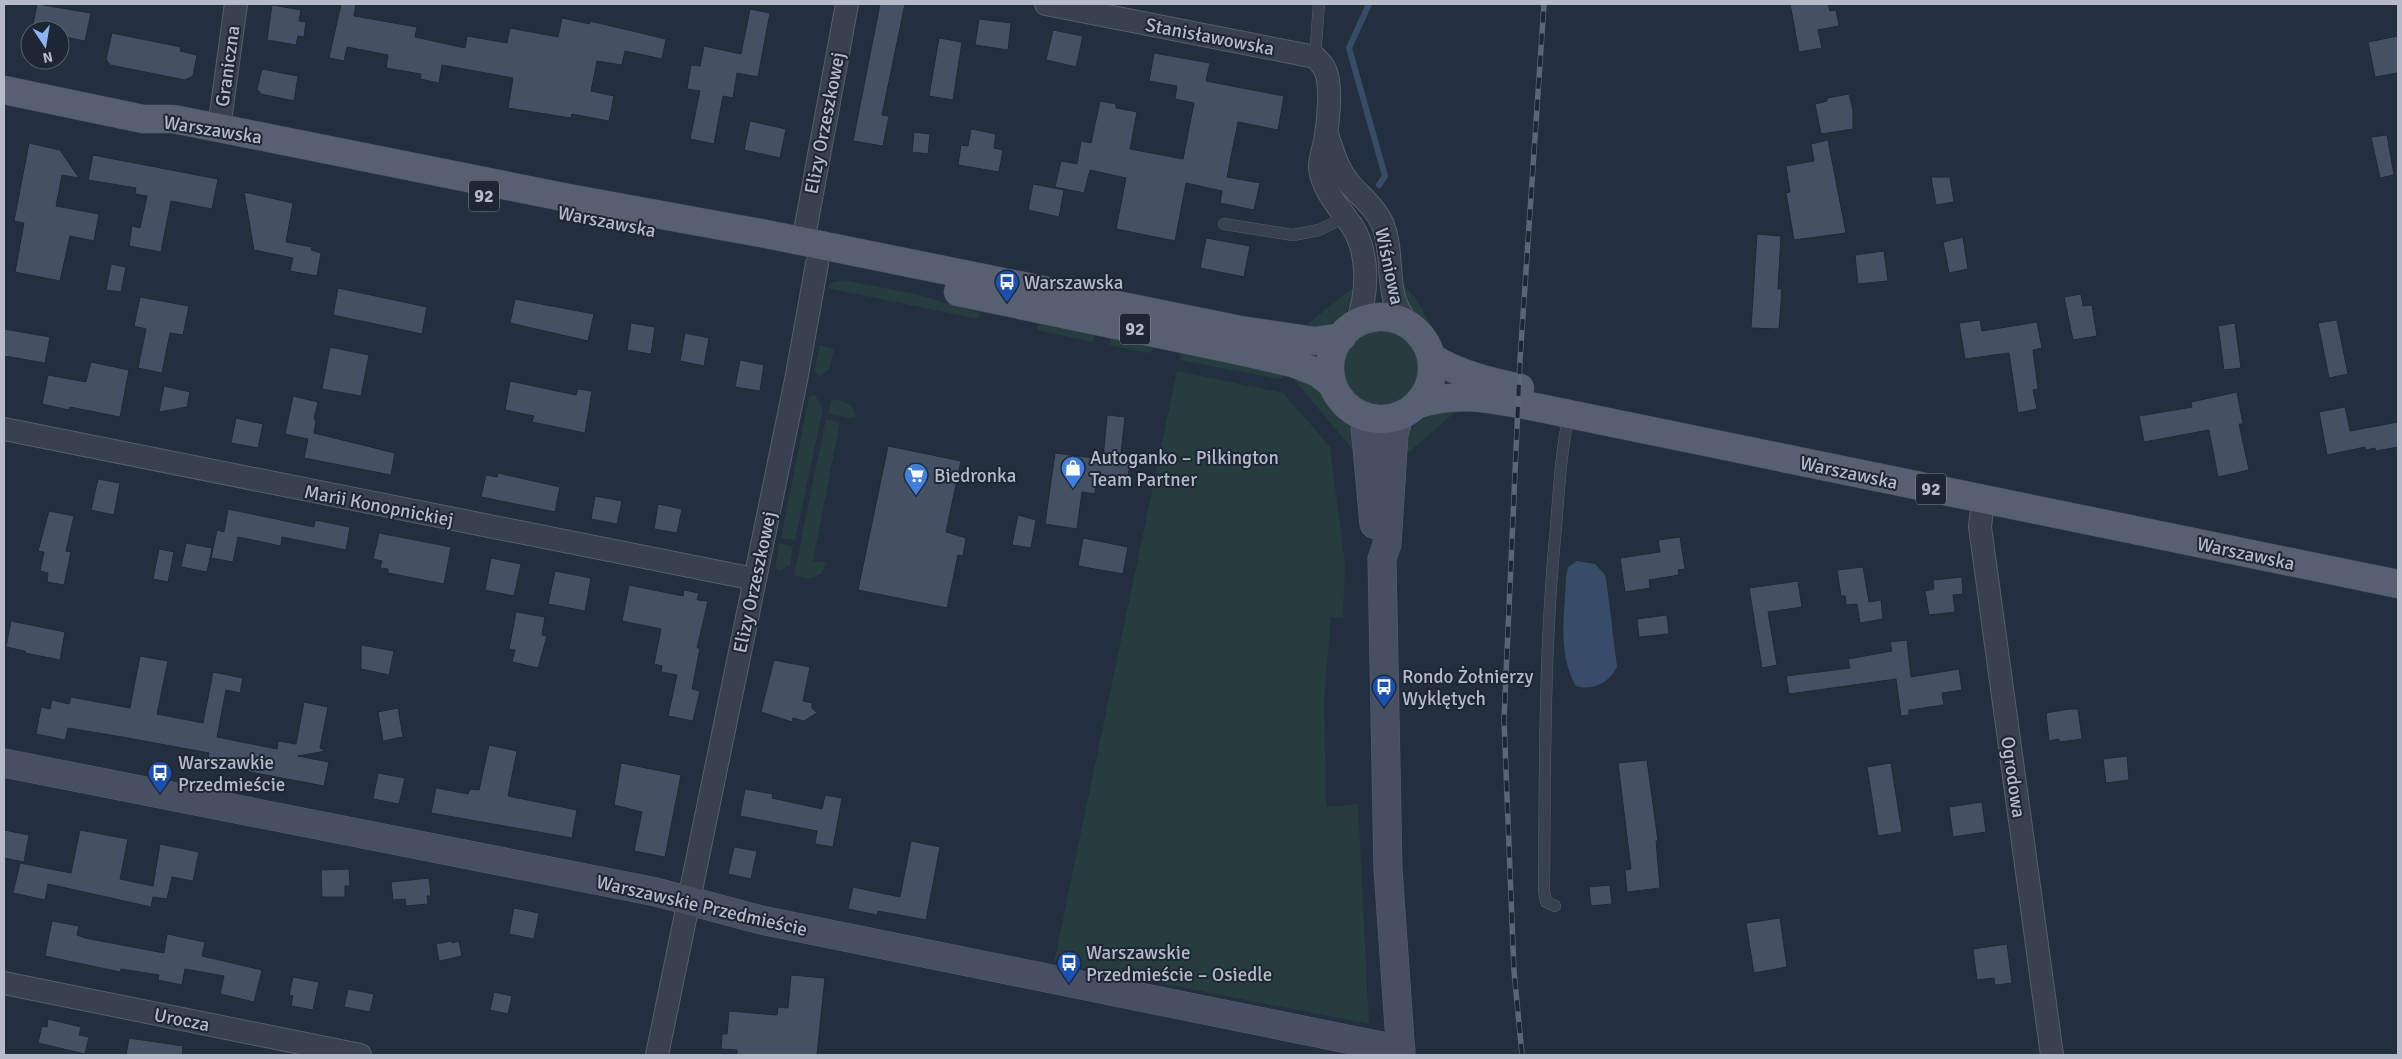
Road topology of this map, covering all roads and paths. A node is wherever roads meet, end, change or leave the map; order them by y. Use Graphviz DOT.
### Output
graph roads {
  1 [pos="236,4"];
  2 [pos="847,4"];
  3 [pos="1046,4"];
  4 [pos="1319,4"];
  5 [pos="1315,57"];
  6 [pos="4,90"];
  7 [pos="143,120"];
  8 [pos="219,128"];
  9 [pos="1326,131"];
  10 [pos="1345,217"];
  11 [pos="1224,224"];
  12 [pos="819,258"];
  13 [pos="1408,325"];
  14 [pos="1349,331"];
  15 [pos="1430,357"];
  16 [pos="1333,385"];
  17 [pos="1409,410"];
  18 [pos="1569,414"];
  19 [pos="1364,416"];
  20 [pos="4,429"];
  21 [pos="1983,500"];
  22 [pos="1382,559"];
  23 [pos="2398,567"];
  24 [pos="754,580"];
  25 [pos="2398,584"];
  26 [pos="4,762"];
  27 [pos="689,900"];
  28 [pos="1555,906"];
  29 [pos="4,983"];
  30 [pos="1401,1053"];
  31 [pos="360,1055"];
  32 [pos="657,1055"];
  33 [pos="2052,1055"];
  1 -- 8 [label="street, Graniczna"];
  2 -- 12 [label="street, Elizy Orzeszkowej"];
  3 -- 5 [label="street, Stanisławowska"];
  4 -- 5 [label="lane"];
  5 -- 9 [label="street, Wiśniowa"];
  6 -- 7 [label="main road, Warszawska / 92"];
  7 -- 8 [label="main road, Warszawska / 92"];
  7 -- 12 [label="main road, Warszawska / 92"];
  8 -- 12 [label="main road, Warszawska / 92"];
  9 -- 10 [label="street, Wiśniowa"];
  9 -- 13 [label="street, Wiśniowa"];
  10 -- 11 [label="lane"];
  10 -- 14 [label="street, Wiśniowa"];
  12 -- 14 [label="main road, Warszawska / 92"];
  12 -- 16 [label="main road, Warszawska / 92"];
  12 -- 24 [label="street, Elizy Orzeszkowej"];
  13 -- 14 [label="main road, 92"];
  13 -- 15 [label="main road"];
  14 -- 16 [label="main road, 92"];
  15 -- 17 [label="main road"];
  15 -- 23 [label="main road, Warszawska / 92"];
  16 -- 19 [label="main road, 92"];
  17 -- 18 [label="main road, Warszawska / 92"];
  17 -- 19 [label="main road, 92"];
  17 -- 22 [label="street"];
  18 -- 21 [label="main road, Warszawska / 92"];
  18 -- 28 [label="lane"];
  19 -- 22 [label="street"];
  20 -- 24 [label="street, Marii Konopnickiej"];
  21 -- 25 [label="main road, Warszawska / 92"];
  21 -- 33 [label="street, Ogrodowa"];
  22 -- 30 [label="street"];
  24 -- 27 [label="street, Elizy Orzeszkowej"];
  26 -- 27 [label="street, Warszawskie Przedmieście"];
  27 -- 30 [label="street, Warszawskie Przedmieście"];
  27 -- 32 [label="street, Elizy Orzeszkowej"];
  29 -- 31 [label="street, Urocza"];
}
